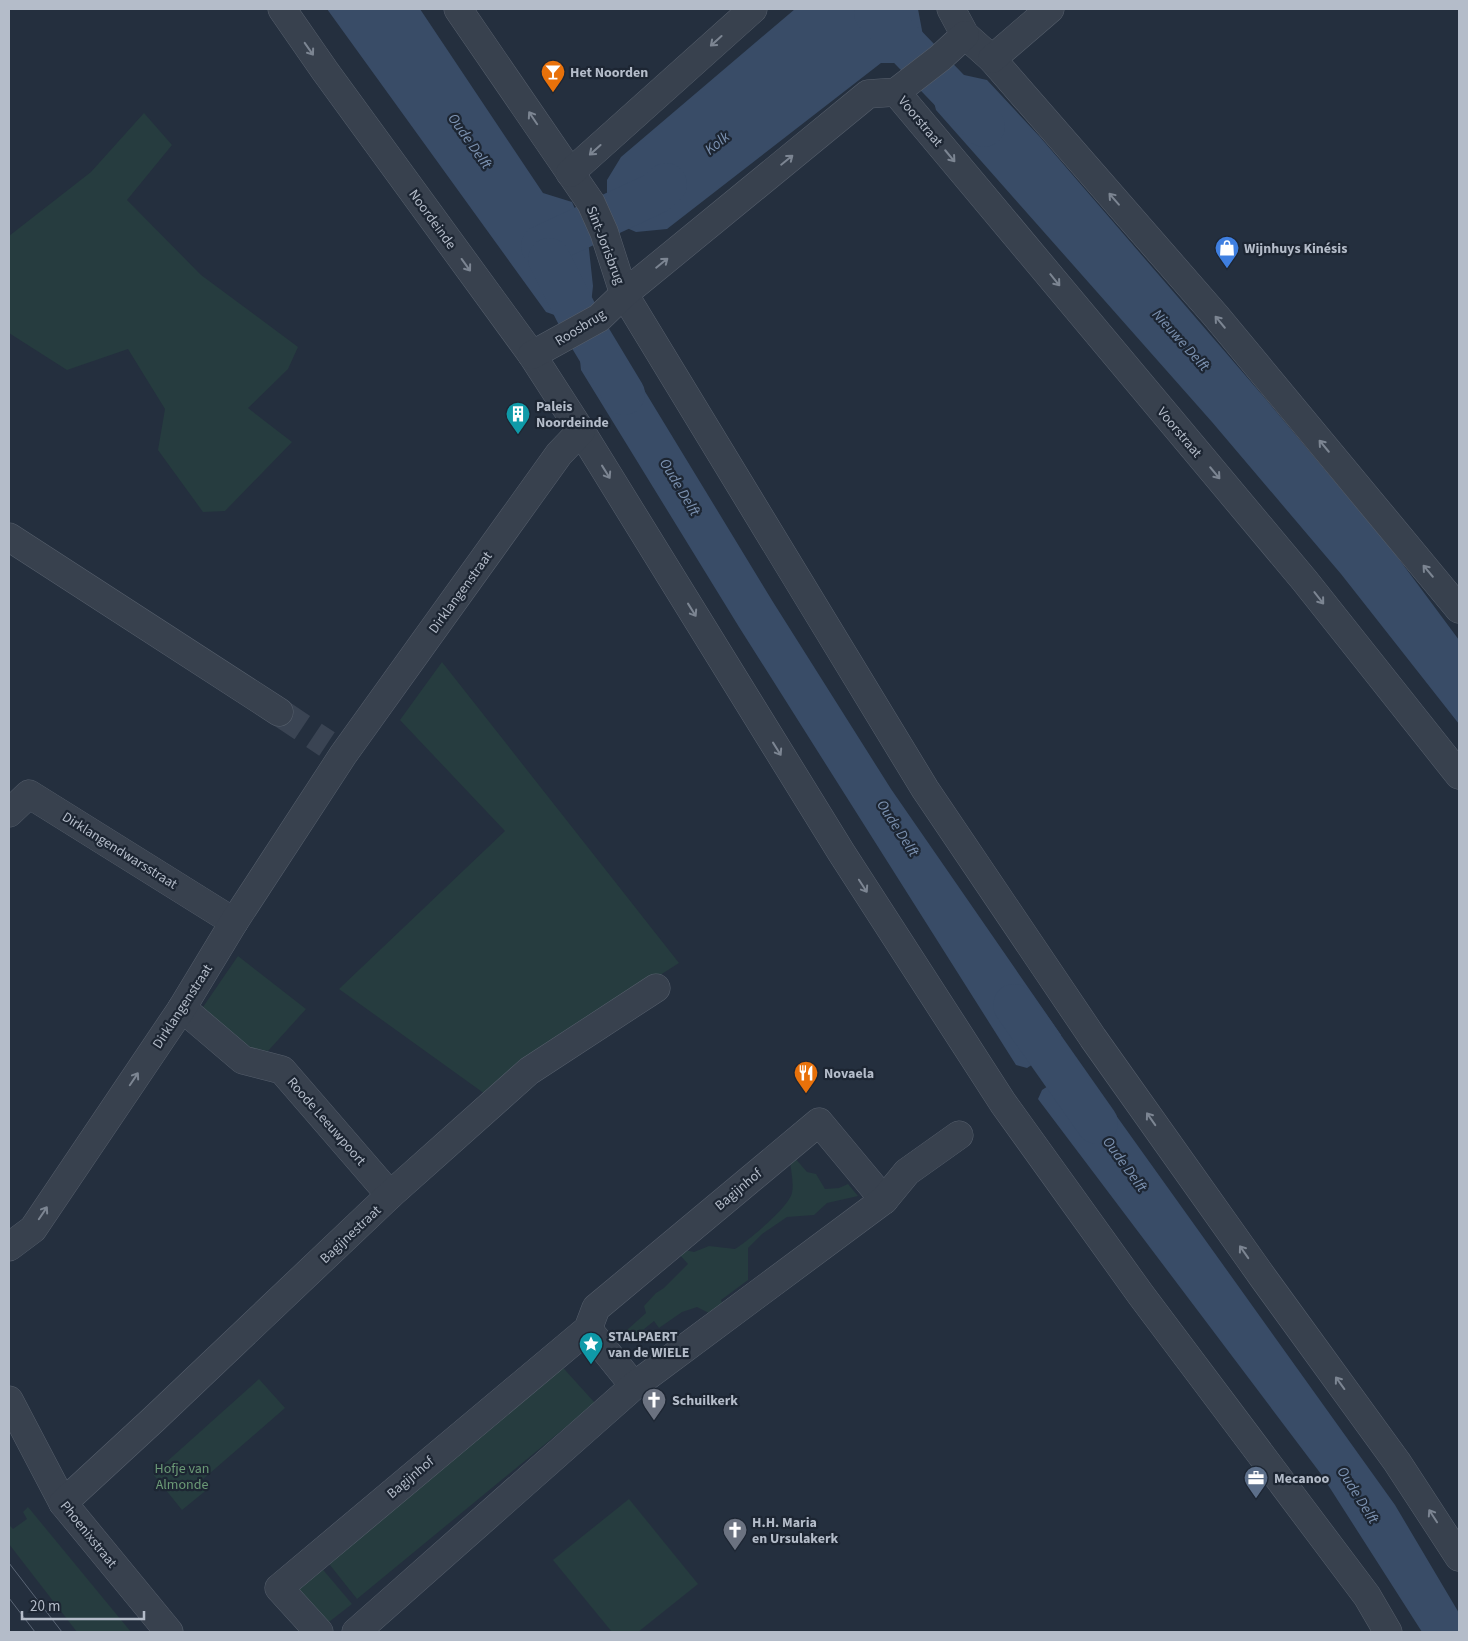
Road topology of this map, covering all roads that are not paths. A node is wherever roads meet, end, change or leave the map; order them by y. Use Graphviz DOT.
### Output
graph roads {
  1 [pos="282,9"];
  2 [pos="458,9"];
  3 [pos="752,9"];
  4 [pos="951,9"];
  5 [pos="1050,9"];
  6 [pos="965,36"];
  7 [pos="992,59"];
  8 [pos="906,85"];
  9 [pos="570,173"];
  10 [pos="624,294"];
  11 [pos="532,355"];
  12 [pos="581,430"];
  13 [pos="9,537"];
  14 [pos="1459,609"];
  15 [pos="279,712"];
  16 [pos="1459,775"];
  17 [pos="9,813"];
  18 [pos="234,922"];
  19 [pos="656,988"];
  20 [pos="182,1008"];
  21 [pos="958,1135"];
  22 [pos="390,1195"];
  23 [pos="884,1200"];
  24 [pos="9,1247"];
  25 [pos="588,1329"];
  26 [pos="634,1386"];
  27 [pos="9,1400"];
  28 [pos="63,1503"];
  29 [pos="1459,1557"];
  30 [pos="169,1632"];
  31 [pos="319,1632"];
  32 [pos="356,1632"];
  33 [pos="1388,1632"];
  1 -- 11 [label="street, Noordeinde, one-way"];
  9 -- 2 [label="street, one-way"];
  3 -- 9 [label="street, one-way"];
  4 -- 6 [label="street"];
  5 -- 7 [label="street"];
  6 -- 7 [label="street"];
  6 -- 8 [label="street"];
  14 -- 7 [label="street, one-way"];
  10 -- 8 [label="street, one-way"];
  8 -- 16 [label="street, Voorstraat, one-way"];
  9 -- 10 [label="street, Sint-Jorisbrug"];
  10 -- 11 [label="street, Roosbrug"];
  29 -- 10 [label="street, one-way"];
  11 -- 12 [label="street, Noordeinde"];
  12 -- 18 [label="street, Dirklangenstraat"];
  12 -- 33 [label="street, one-way"];
  13 -- 15 [label="street"];
  17 -- 18 [label="street, Dirklangendwarsstraat"];
  18 -- 20 [label="street, Dirklangenstraat"];
  19 -- 22 [label="street, Bagijnestraat"];
  20 -- 22 [label="street, Roode Leeuwpoort"];
  24 -- 20 [label="street, Dirklangenstraat, one-way"];
  21 -- 23 [label="street"];
  22 -- 28 [label="street, Bagijnestraat"];
  23 -- 25 [label="street, Bagijnhof"];
  23 -- 26 [label="street"];
  25 -- 26 [label="street"];
  25 -- 31 [label="street, Bagijnhof"];
  26 -- 32 [label="street"];
  27 -- 28 [label="street, Phoenixstraat"];
  28 -- 30 [label="street, Phoenixstraat"];
}
